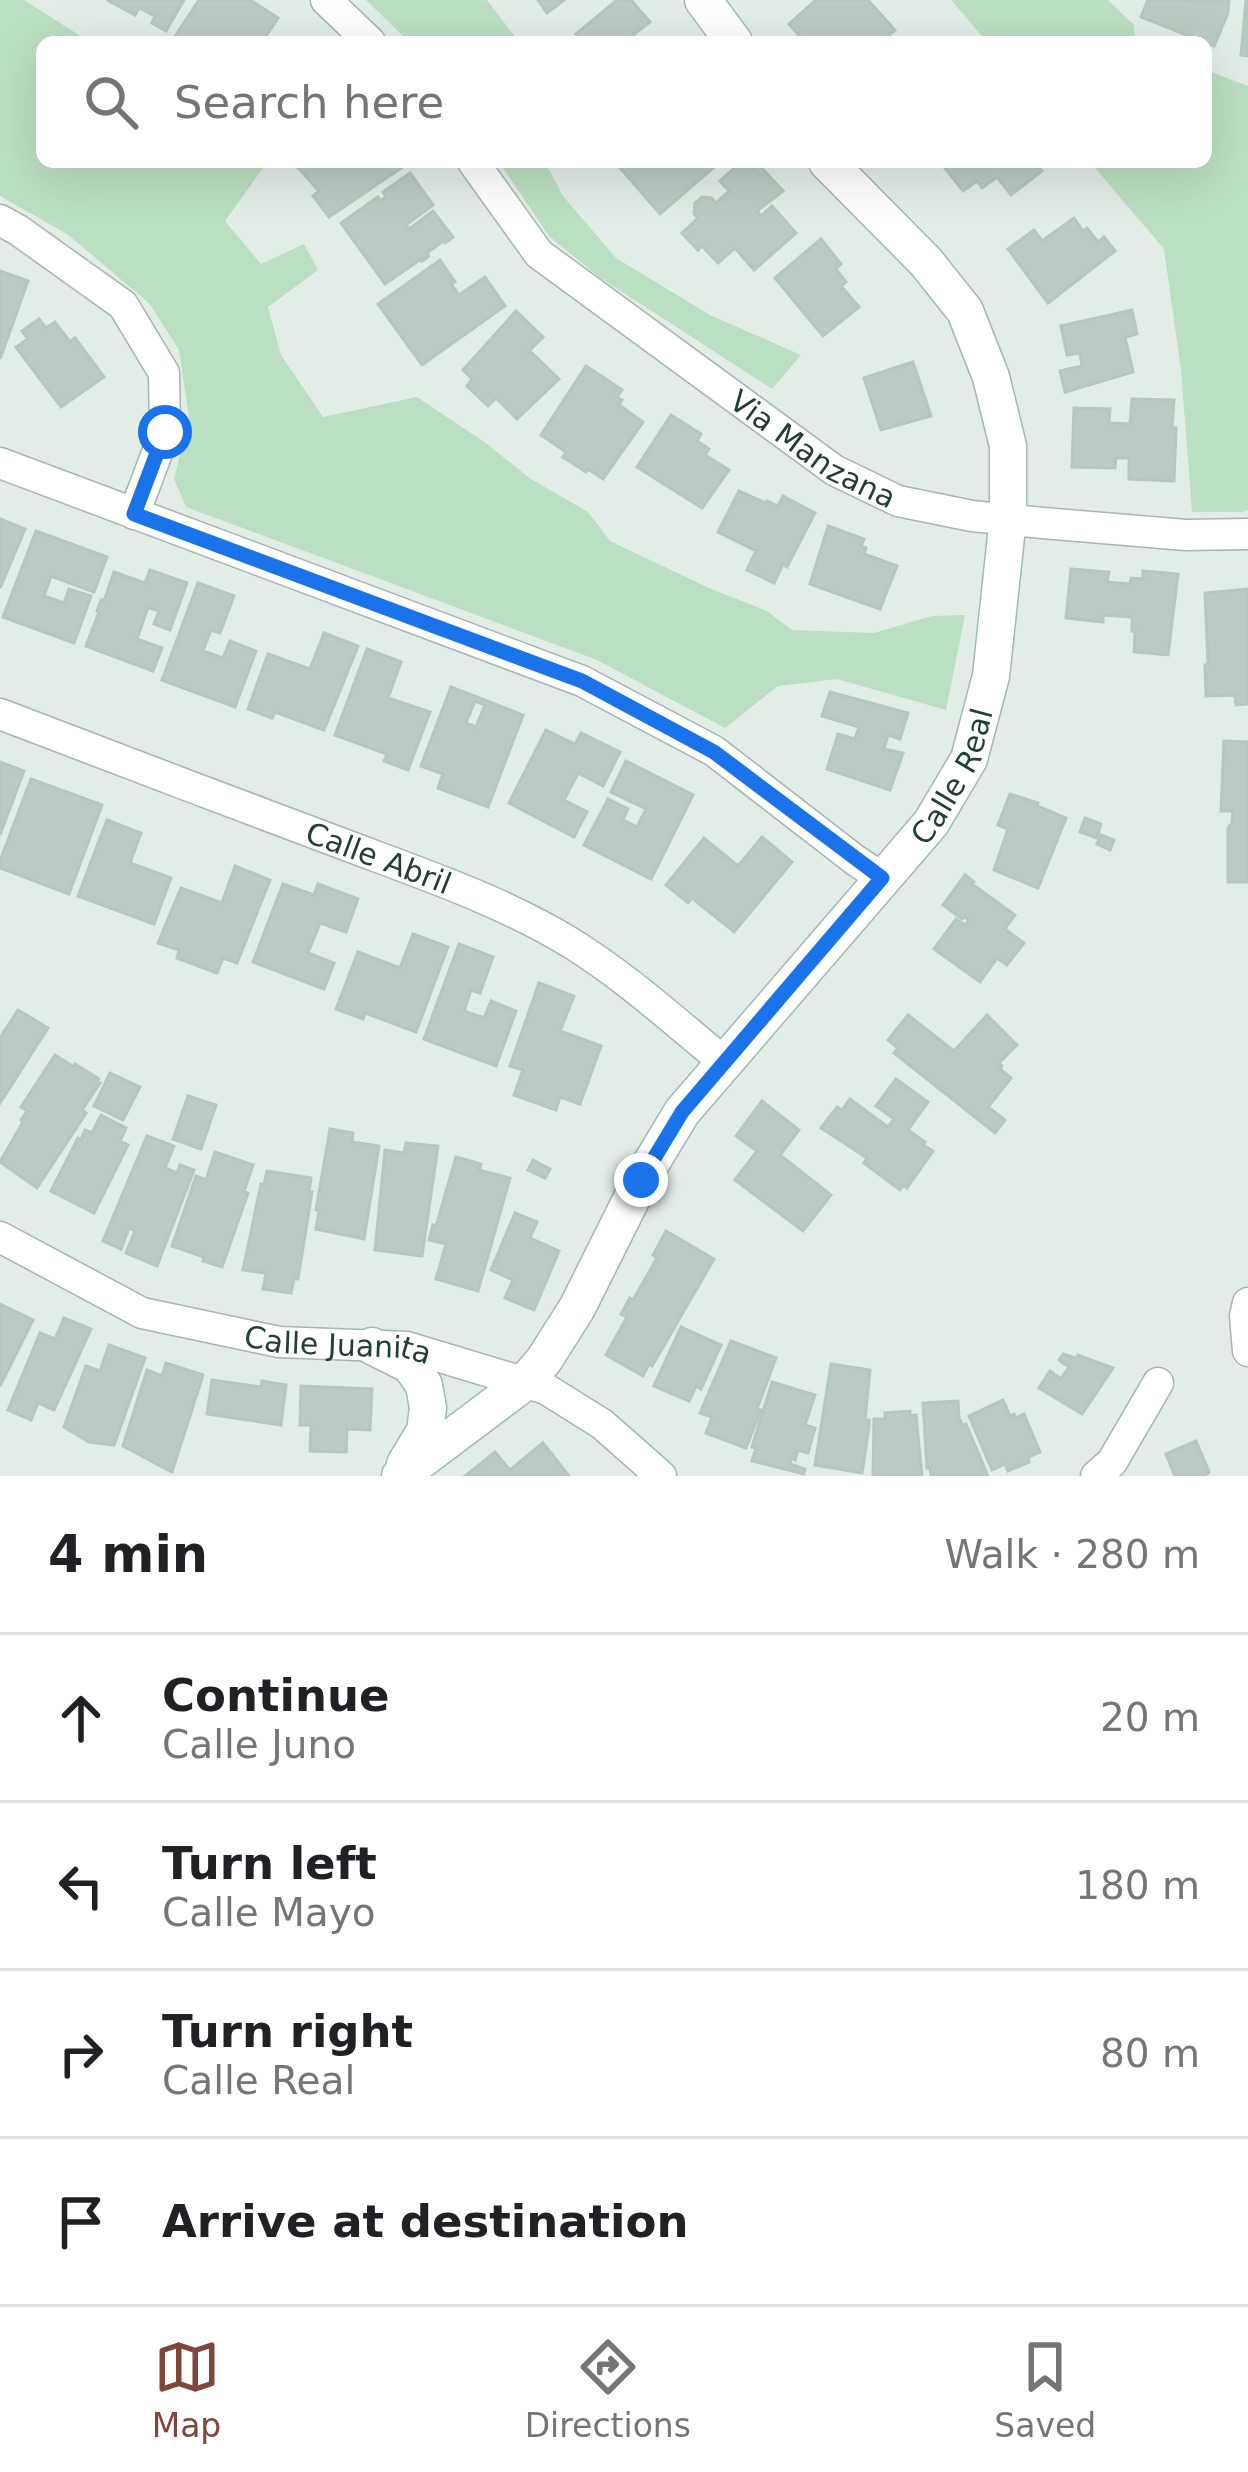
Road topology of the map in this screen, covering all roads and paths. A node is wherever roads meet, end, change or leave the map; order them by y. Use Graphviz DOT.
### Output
graph roads {
  1 [pos="326,0"];
  2 [pos="703,0"];
  3 [pos="364,36"];
  4 [pos="730,36"];
  5 [pos="477,168"];
  6 [pos="833,168"];
  7 [pos="0,220"];
  8 [pos="0,463"];
  9 [pos="134,514"];
  10 [pos="1008,518"];
  11 [pos="1248,534"];
  12 [pos="0,714"];
  13 [pos="882,878"];
  14 [pos="724,1061"];
  15 [pos="0,1238"];
  16 [pos="1248,1303"];
  17 [pos="372,1346"];
  18 [pos="1248,1351"];
  19 [pos="525,1382"];
  20 [pos="1158,1383"];
  21 [pos="399,1476"];
  22 [pos="661,1476"];
  23 [pos="1096,1476"];
  1 -- 3 [label="street"];
  2 -- 4 [label="street"];
  5 -- 10 [label="street, Via Manzana"];
  6 -- 10 [label="street, Calle Real"];
  7 -- 9 [label="street"];
  8 -- 9 [label="street"];
  9 -- 13 [label="street"];
  10 -- 11 [label="street, Via Manzana"];
  10 -- 13 [label="street, Calle Real"];
  12 -- 14 [label="street, Calle Abril"];
  13 -- 14 [label="street, Calle Real"];
  14 -- 19 [label="street, Calle Real"];
  15 -- 17 [label="street, Calle Juanita"];
  16 -- 18 [label="street"];
  17 -- 19 [label="street, Calle Juanita"];
  17 -- 21 [label="street"];
  19 -- 21 [label="street, Calle Real"];
  19 -- 22 [label="street, Calle Juanita"];
  20 -- 23 [label="street"];
}
